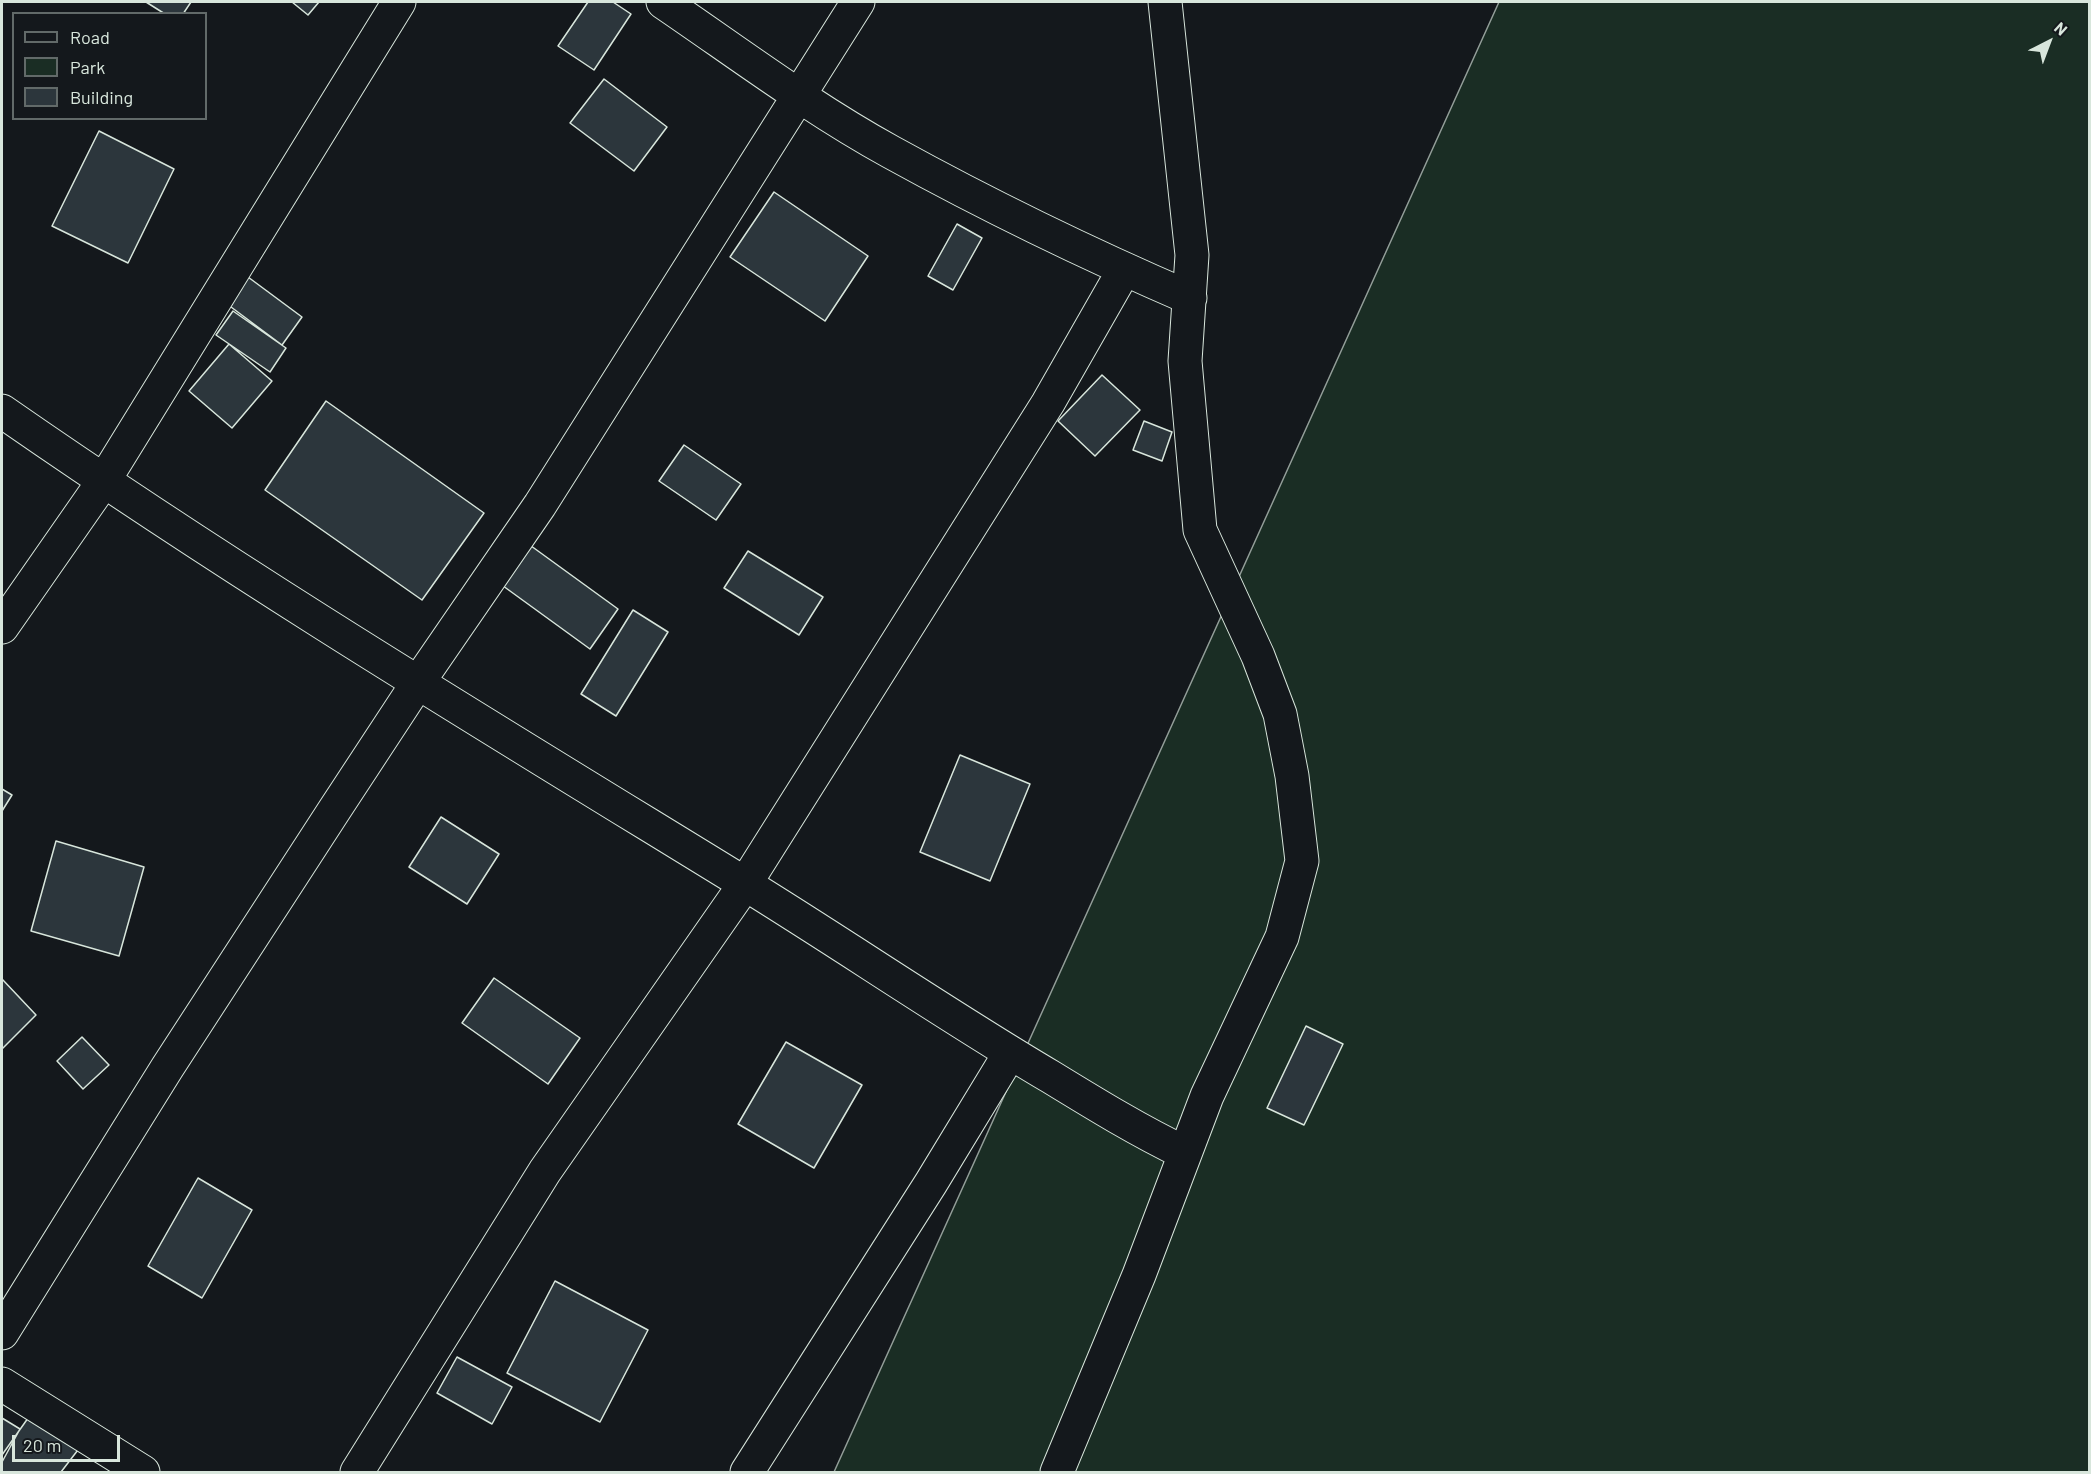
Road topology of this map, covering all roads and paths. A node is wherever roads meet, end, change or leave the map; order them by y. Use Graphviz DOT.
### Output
graph roads {
  1 [pos="399,2"];
  2 [pos="663,2"];
  3 [pos="858,2"];
  4 [pos="1165,2"];
  5 [pos="798,95"];
  6 [pos="1124,270"];
  7 [pos="1190,298"];
  8 [pos="2,411"];
  9 [pos="103,482"];
  10 [pos="2,627"];
  11 [pos="417,684"];
  12 [pos="745,884"];
  13 [pos="1010,1053"];
  14 [pos="1185,1153"];
  15 [pos="2,1333"];
  16 [pos="2,1383"];
  17 [pos="143,1473"];
  18 [pos="357,1473"];
  19 [pos="747,1473"];
  20 [pos="1057,1473"];
  1 -- 9 [label="street"];
  2 -- 5 [label="street"];
  3 -- 5 [label="street"];
  4 -- 7 [label="street"];
  5 -- 6 [label="street"];
  5 -- 11 [label="street"];
  6 -- 7 [label="street"];
  6 -- 12 [label="street"];
  7 -- 14 [label="street"];
  8 -- 9 [label="street"];
  9 -- 10 [label="street"];
  9 -- 11 [label="street"];
  11 -- 12 [label="street"];
  11 -- 15 [label="street"];
  12 -- 13 [label="street"];
  12 -- 18 [label="street"];
  13 -- 14 [label="street"];
  13 -- 19 [label="street"];
  14 -- 20 [label="street"];
  16 -- 17 [label="street"];
}
